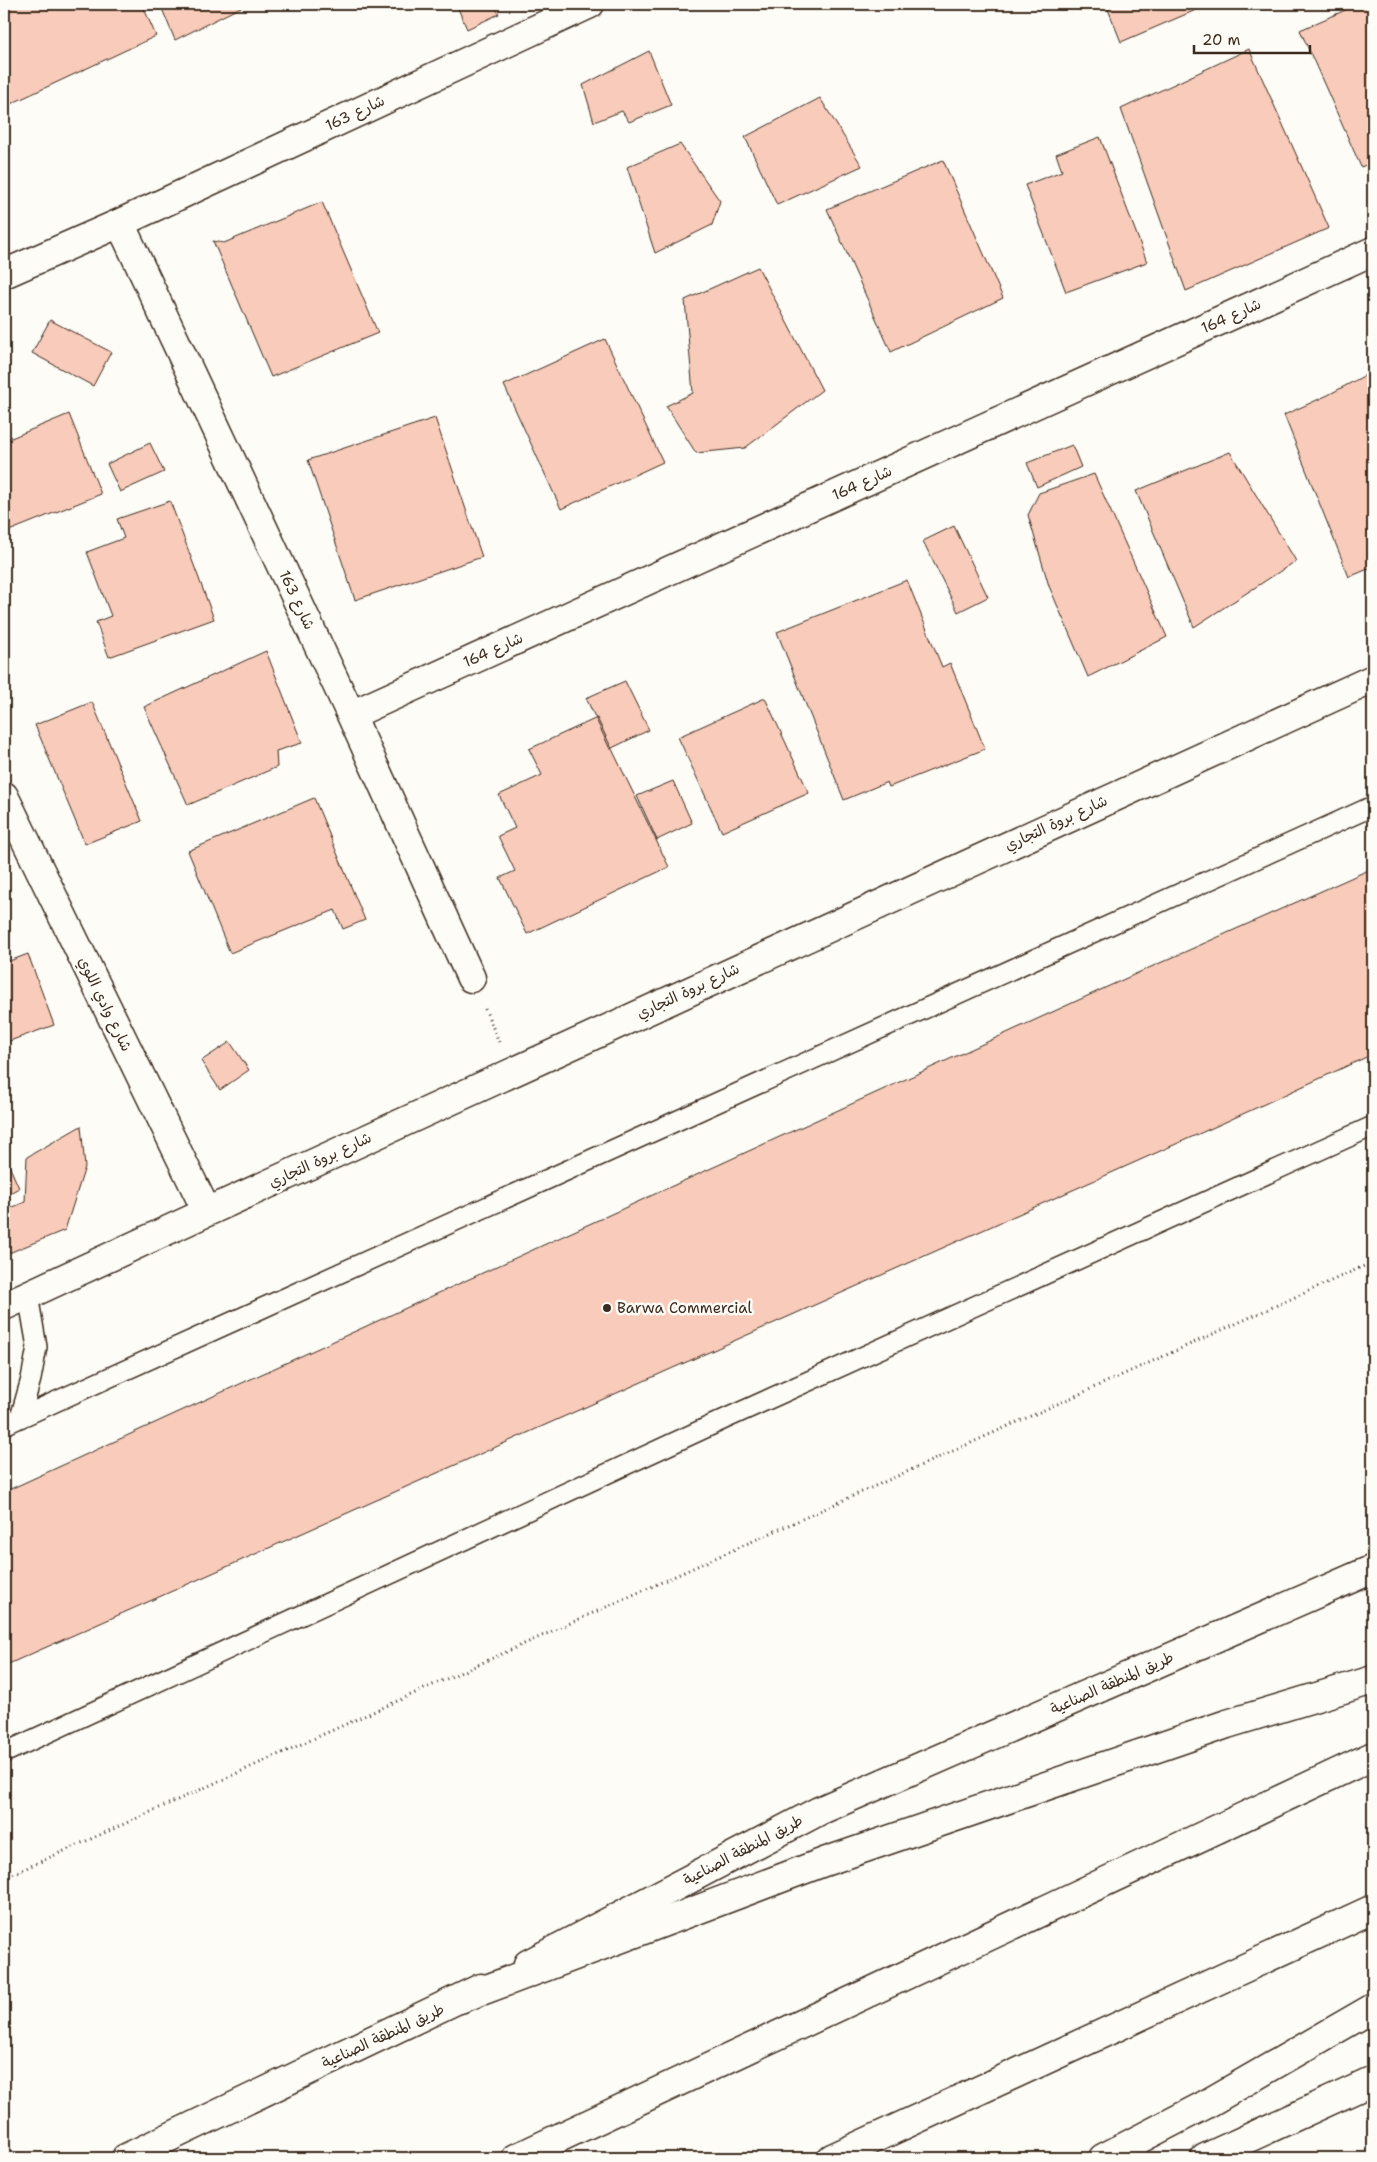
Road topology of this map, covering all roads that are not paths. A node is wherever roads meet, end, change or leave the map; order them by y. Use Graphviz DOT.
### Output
graph roads {
  1 [pos="590,4"];
  2 [pos="120,223"];
  3 [pos="1373,251"];
  4 [pos="4,274"];
  5 [pos="1373,679"];
  6 [pos="351,715"];
  7 [pos="4,796"];
  8 [pos="1373,806"];
  9 [pos="471,978"];
  10 [pos="1373,1126"];
  11 [pos="207,1212"];
  12 [pos="28,1296"];
  13 [pos="4,1306"];
  14 [pos="12,1421"];
  15 [pos="1373,1569"];
  16 [pos="1373,1680"];
  17 [pos="4,1753"];
  18 [pos="1373,1756"];
  19 [pos="1373,1908"];
  20 [pos="460,1999"];
  21 [pos="1373,2008"];
  22 [pos="1373,2081"];
  23 [pos="126,2158"];
  24 [pos="516,2158"];
  25 [pos="832,2158"];
  26 [pos="1103,2158"];
  27 [pos="1205,2158"];
  1 -- 2 [label="main road, شارع 163"];
  2 -- 4 [label="main road, شارع 163"];
  2 -- 6 [label="main road, شارع 163"];
  3 -- 6 [label="main road, شارع 164"];
  5 -- 11 [label="main road, شارع بروة التجاري"];
  6 -- 9 [label="main road, شارع 163"];
  7 -- 11 [label="main road, شارع وادي اللوي"];
  8 -- 14 [label="lane"];
  10 -- 17 [label="lane"];
  11 -- 12 [label="main road, شارع بروة التجاري"];
  12 -- 13 [label="main road, شارع بروة التجاري"];
  12 -- 14 [label="lane"];
  15 -- 20 [label="main road, طريق المنطقة الصناعية"];
  16 -- 20 [label="main road"];
  18 -- 24 [label="main road"];
  19 -- 25 [label="main road"];
  20 -- 23 [label="main road, طريق المنطقة الصناعية"];
  21 -- 26 [label="main road"];
  22 -- 27 [label="main road"];
}
